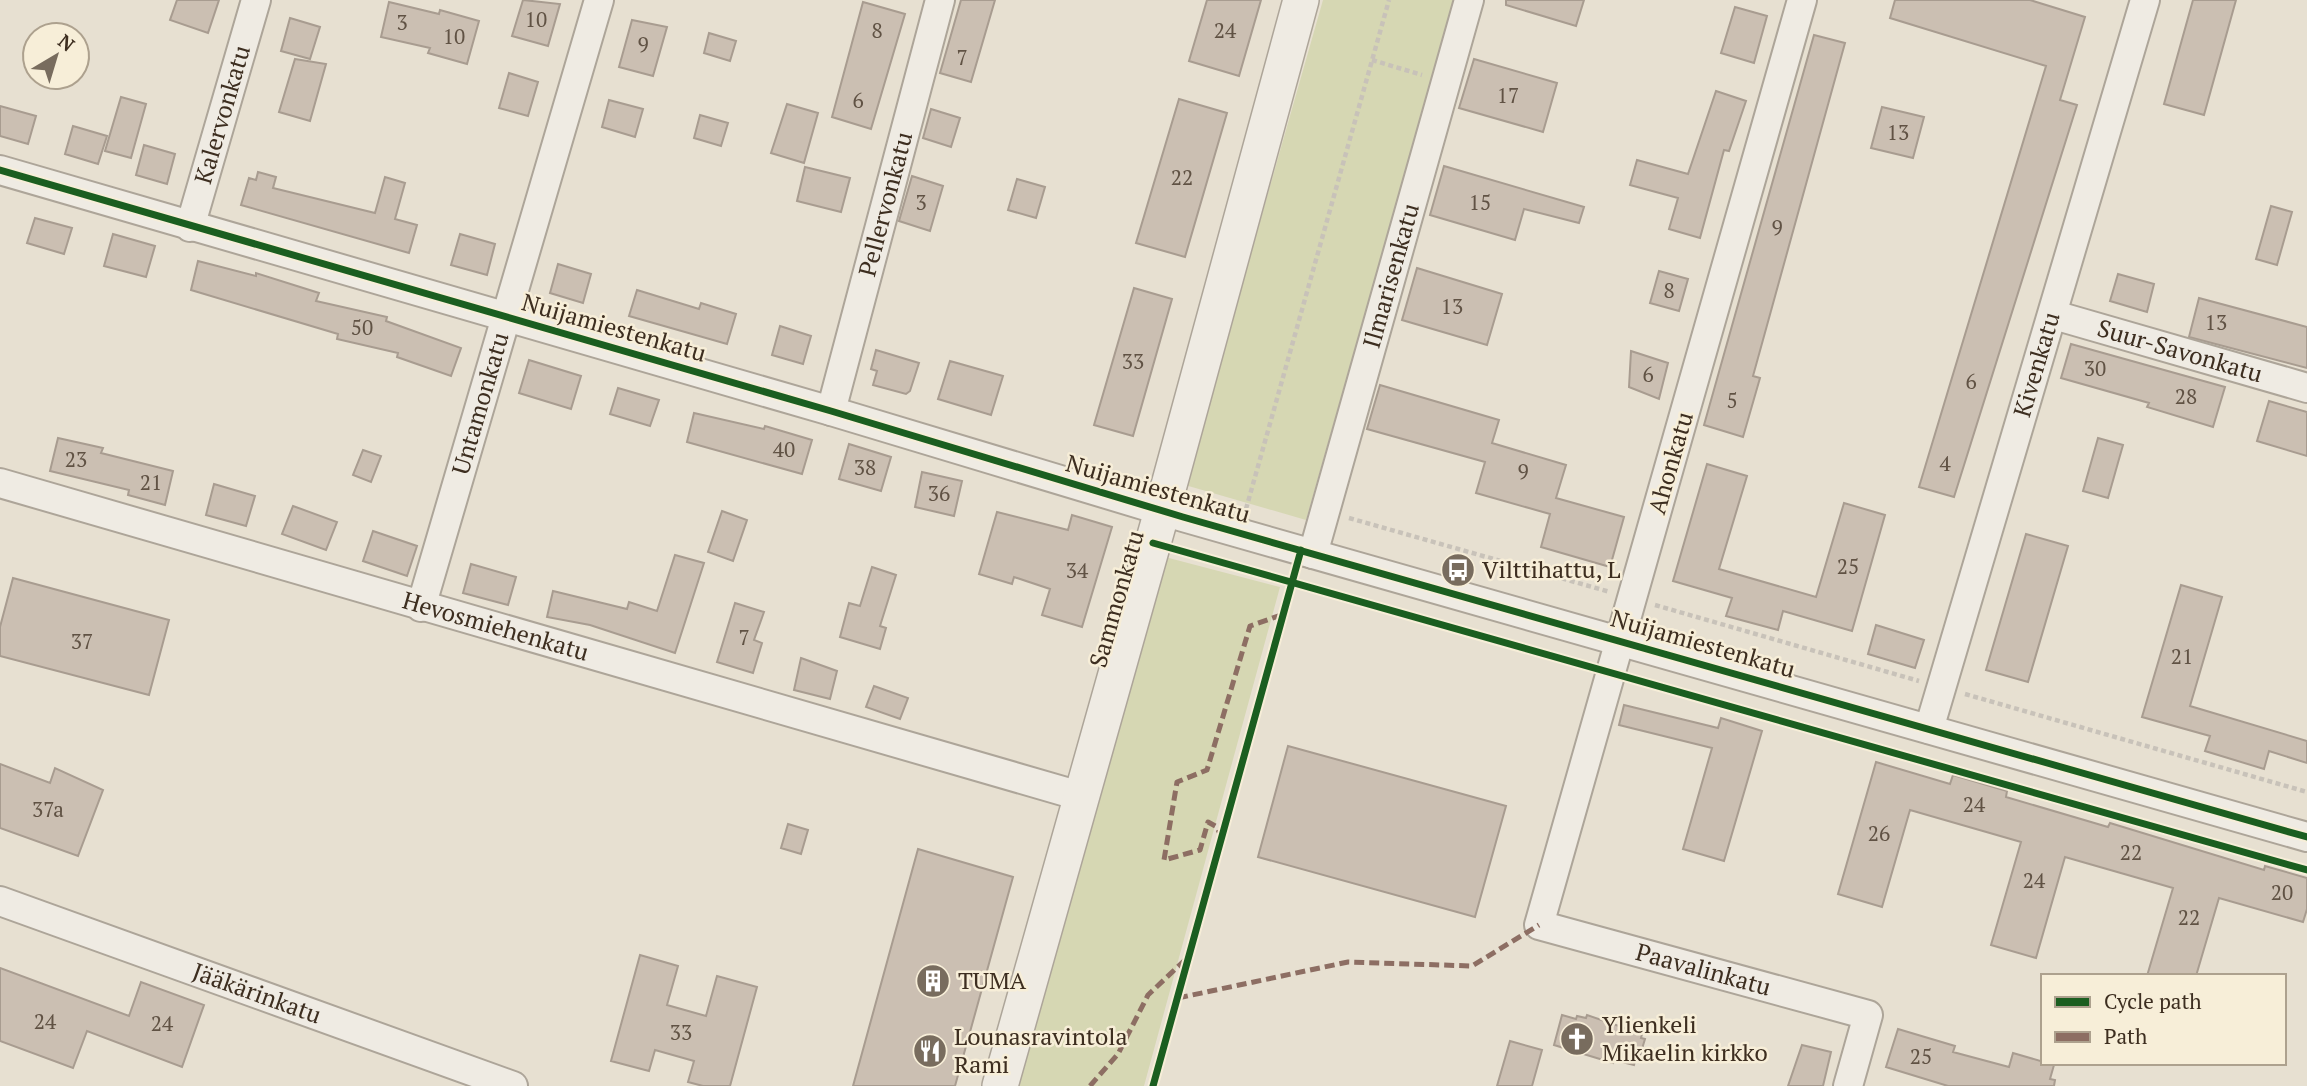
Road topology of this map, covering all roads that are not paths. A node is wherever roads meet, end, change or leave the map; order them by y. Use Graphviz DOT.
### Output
graph roads {
  1 [pos="256,0"];
  2 [pos="599,0"];
  3 [pos="940,0"];
  4 [pos="1301,0"];
  5 [pos="1469,0"];
  6 [pos="1802,0"];
  7 [pos="2145,0"];
  8 [pos="0,170"];
  9 [pos="190,228"];
  10 [pos="2054,315"];
  11 [pos="506,317"];
  12 [pos="2307,388"];
  13 [pos="831,411"];
  14 [pos="0,483"];
  15 [pos="1162,511"];
  16 [pos="1313,554"];
  17 [pos="421,607"];
  18 [pos="1611,638"];
  19 [pos="1938,731"];
  20 [pos="1080,796"];
  21 [pos="2307,837"];
  22 [pos="0,901"];
  23 [pos="1539,925"];
  24 [pos="513,1086"];
  25 [pos="1000,1086"];
  26 [pos="1848,1086"];
  1 -- 9 [label="street, Kalervonkatu"];
  2 -- 11 [label="street, Untamonkatu"];
  3 -- 13 [label="street, Pellervonkatu"];
  4 -- 15 [label="street, Sammonkatu"];
  5 -- 16 [label="street, Ilmarisenkatu"];
  6 -- 18 [label="street, Ahonkatu"];
  7 -- 10 [label="street, Kivenkatu"];
  8 -- 9 [label="street, Nuijamiestenkatu"];
  9 -- 11 [label="street, Nuijamiestenkatu"];
  10 -- 12 [label="street, Suur-Savonkatu"];
  10 -- 19 [label="street, Kivenkatu"];
  11 -- 13 [label="street, Nuijamiestenkatu"];
  11 -- 17 [label="street, Untamonkatu"];
  13 -- 15 [label="street, Nuijamiestenkatu"];
  14 -- 17 [label="street, Hevosmiehenkatu"];
  15 -- 16 [label="street, Nuijamiestenkatu"];
  15 -- 20 [label="street, Sammonkatu"];
  16 -- 18 [label="street, Nuijamiestenkatu"];
  17 -- 20 [label="street, Hevosmiehenkatu"];
  18 -- 19 [label="street, Nuijamiestenkatu"];
  18 -- 23 [label="street, Ahonkatu"];
  19 -- 21 [label="street, Nuijamiestenkatu"];
  20 -- 25 [label="street, Sammonkatu"];
  22 -- 24 [label="street, Jääkärinkatu"];
  23 -- 26 [label="street, Paavalinkatu"];
}
